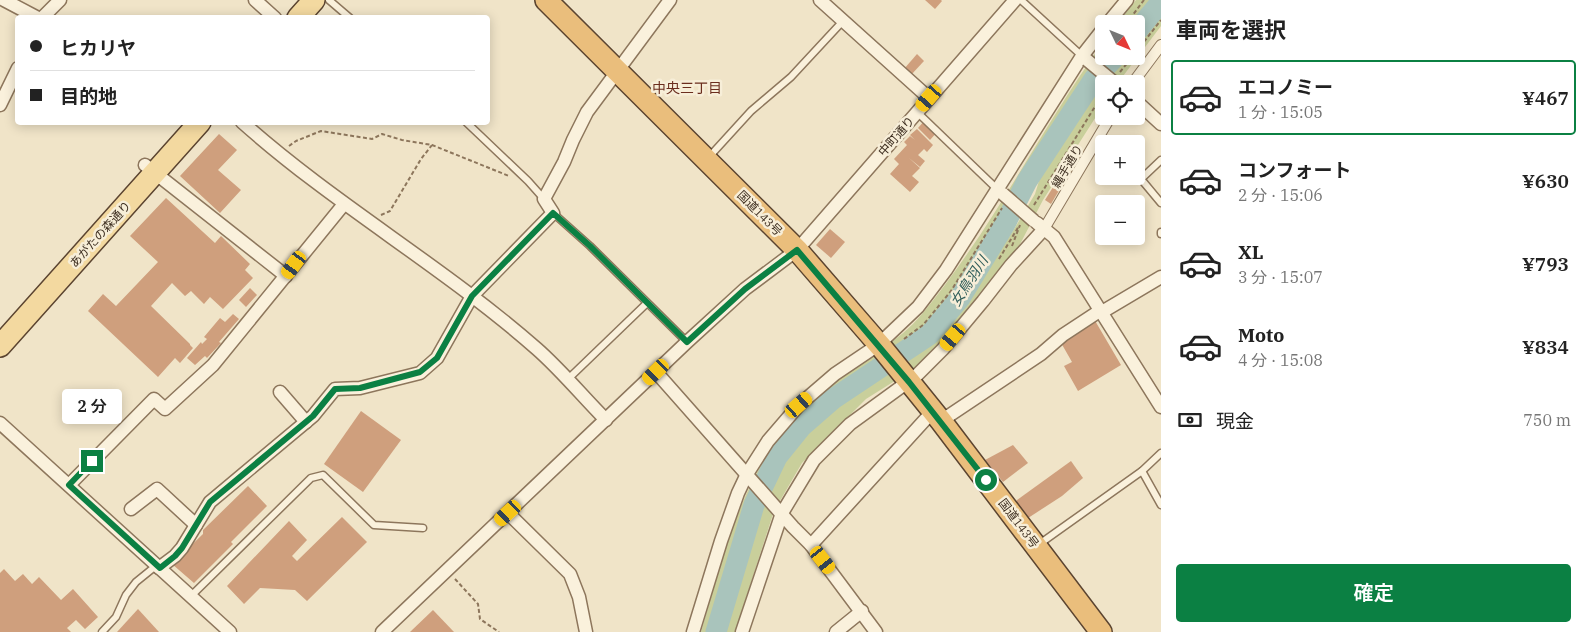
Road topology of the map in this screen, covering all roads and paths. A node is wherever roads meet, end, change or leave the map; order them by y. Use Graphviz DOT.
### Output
graph roads {
  1 [pos="4,0"];
  2 [pos="60,0"];
  3 [pos="255,0"];
  4 [pos="296,0"];
  5 [pos="314,0"];
  6 [pos="329,0"];
  7 [pos="546,0"];
  8 [pos="670,0"];
  9 [pos="820,0"];
  10 [pos="1014,0"];
  11 [pos="1021,0"];
  12 [pos="1127,0"];
  13 [pos="1144,0"];
  14 [pos="32,15"];
  15 [pos="45,15"];
  16 [pos="271,15"];
  17 [pos="283,15"];
  18 [pos="301,15"];
  19 [pos="346,15"];
  20 [pos="1114,15"];
  21 [pos="1133,15"];
  22 [pos="1161,20"];
  23 [pos="843,21"];
  24 [pos="1145,40"];
  25 [pos="1095,42"];
  26 [pos="1161,45"];
  27 [pos="1085,58"];
  28 [pos="617,72"];
  29 [pos="15,74"];
  30 [pos="1111,75"];
  31 [pos="1139,75"];
  32 [pos="929,98"];
  33 [pos="0,105"];
  34 [pos="1095,107"];
  35 [pos="1145,110"];
  36 [pos="917,112"];
  37 [pos="1161,124"];
  38 [pos="182,125"];
  39 [pos="197,125"];
  40 [pos="245,125"];
  41 [pos="469,125"];
  42 [pos="432,144"];
  43 [pos="1095,149"];
  44 [pos="279,154"];
  45 [pos="707,160"];
  46 [pos="1161,160"];
  47 [pos="150,168"];
  48 [pos="1145,171"];
  49 [pos="528,180"];
  50 [pos="1145,184"];
  51 [pos="1000,191"];
  52 [pos="544,198"];
  53 [pos="1038,200"];
  54 [pos="1161,203"];
  55 [pos="344,204"];
  56 [pos="553,213"];
  57 [pos="368,222"];
  58 [pos="1039,225"];
  59 [pos="1019,230"];
  60 [pos="797,250"];
  61 [pos="1012,250"];
  62 [pos="286,276"];
  63 [pos="1161,277"];
  64 [pos="472,296"];
  65 [pos="647,303"];
  66 [pos="1102,311"];
  67 [pos="0,326"];
  68 [pos="687,342"];
  69 [pos="0,346"];
  70 [pos="880,347"];
  71 [pos="656,372"];
  72 [pos="567,380"];
  73 [pos="908,380"];
  74 [pos="280,392"];
  75 [pos="1161,407"];
  76 [pos="937,416"];
  77 [pos="606,420"];
  78 [pos="0,422"];
  79 [pos="306,422"];
  80 [pos="1161,453"];
  81 [pos="1142,471"];
  82 [pos="749,476"];
  83 [pos="69,485"];
  84 [pos="1161,505"];
  85 [pos="131,509"];
  86 [pos="780,511"];
  87 [pos="508,513"];
  88 [pos="196,525"];
  89 [pos="423,528"];
  90 [pos="811,545"];
  91 [pos="1037,546"];
  92 [pos="158,566"];
  93 [pos="452,576"];
  94 [pos="191,596"];
  95 [pos="862,611"];
  96 [pos="102,632"];
  97 [pos="230,632"];
  98 [pos="382,632"];
  99 [pos="499,632"];
  100 [pos="586,632"];
  101 [pos="694,632"];
  102 [pos="742,632"];
  103 [pos="836,632"];
  104 [pos="876,632"];
  105 [pos="1101,632"];
  1 -- 14 [label="street"];
  2 -- 15 [label="street"];
  3 -- 16 [label="street"];
  4 -- 17 [label="main road"];
  5 -- 18 [label="main road"];
  6 -- 19 [label="lane"];
  7 -- 28 [label="highway, 国道143号"];
  8 -- 28 [label="street"];
  9 -- 23 [label="street"];
  10 -- 32 [label="street, 中町通り"];
  11 -- 27 [label="lane"];
  12 -- 20 [label="street"];
  13 -- 21 [label="path"];
  22 -- 24 [label="path"];
  23 -- 32 [label="street"];
  23 -- 45 [label="lane"];
  25 -- 27 [label="street"];
  26 -- 31 [label="street"];
  27 -- 30 [label="street, bridge"];
  27 -- 51 [label="street"];
  28 -- 45 [label="highway, 国道143号"];
  28 -- 52 [label="street"];
  29 -- 33 [label="street"];
  32 -- 36 [label="street, 中町通り"];
  34 -- 53 [label="path"];
  35 -- 37 [label="street"];
  36 -- 51 [label="lane"];
  36 -- 60 [label="street, 中町通り"];
  38 -- 47 [label="main road, あがたの森通り"];
  39 -- 47 [label="main road, あがたの森通り"];
  40 -- 44 [label="street"];
  41 -- 49 [label="lane"];
  42 -- 44 [label="path"];
  42 -- 49 [label="path"];
  42 -- 57 [label="path"];
  43 -- 58 [label="street, 縄手通り"];
  44 -- 55 [label="street"];
  45 -- 60 [label="highway, 国道143号"];
  46 -- 48 [label="lane"];
  47 -- 62 [label="street"];
  47 -- 67 [label="main road, あがたの森通り"];
  47 -- 69 [label="main road, あがたの森通り"];
  49 -- 52 [label="lane"];
  50 -- 54 [label="lane"];
  51 -- 58 [label="street, bridge"];
  51 -- 70 [label="street"];
  52 -- 56 [label="street"];
  55 -- 57 [label="street"];
  55 -- 62 [label="street"];
  56 -- 64 [label="street"];
  56 -- 65 [label="lane"];
  57 -- 64 [label="street"];
  58 -- 66 [label="street"];
  58 -- 73 [label="street"];
  59 -- 61 [label="path"];
  60 -- 68 [label="street, 中町通り"];
  60 -- 70 [label="highway, 国道143号"];
  62 -- 83 [label="street"];
  63 -- 66 [label="street"];
  64 -- 72 [label="street"];
  64 -- 79 [label="street"];
  65 -- 68 [label="lane"];
  65 -- 72 [label="lane"];
  66 -- 75 [label="street"];
  66 -- 76 [label="street"];
  68 -- 71 [label="street, 中町通り"];
  70 -- 73 [label="highway, 国道143号"];
  70 -- 82 [label="street"];
  71 -- 77 [label="street, 中町通り"];
  71 -- 82 [label="street"];
  72 -- 77 [label="street"];
  73 -- 76 [label="highway, 国道143号"];
  73 -- 86 [label="street"];
  74 -- 79 [label="street"];
  76 -- 90 [label="street"];
  76 -- 91 [label="highway, 国道143号"];
  77 -- 87 [label="street, 中町通り"];
  78 -- 83 [label="street"];
  79 -- 88 [label="street"];
  80 -- 81 [label="lane"];
  81 -- 84 [label="lane"];
  81 -- 91 [label="lane"];
  82 -- 86 [label="street"];
  82 -- 101 [label="street"];
  83 -- 92 [label="street"];
  85 -- 88 [label="street"];
  86 -- 90 [label="street"];
  86 -- 102 [label="street"];
  87 -- 98 [label="street, 中町通り"];
  87 -- 100 [label="street"];
  88 -- 92 [label="street"];
  89 -- 94 [label="lane"];
  90 -- 95 [label="street"];
  91 -- 105 [label="highway, 国道143号"];
  92 -- 94 [label="street"];
  92 -- 96 [label="lane"];
  93 -- 99 [label="path"];
  94 -- 97 [label="street"];
  95 -- 103 [label="street"];
  95 -- 104 [label="street"];
}
